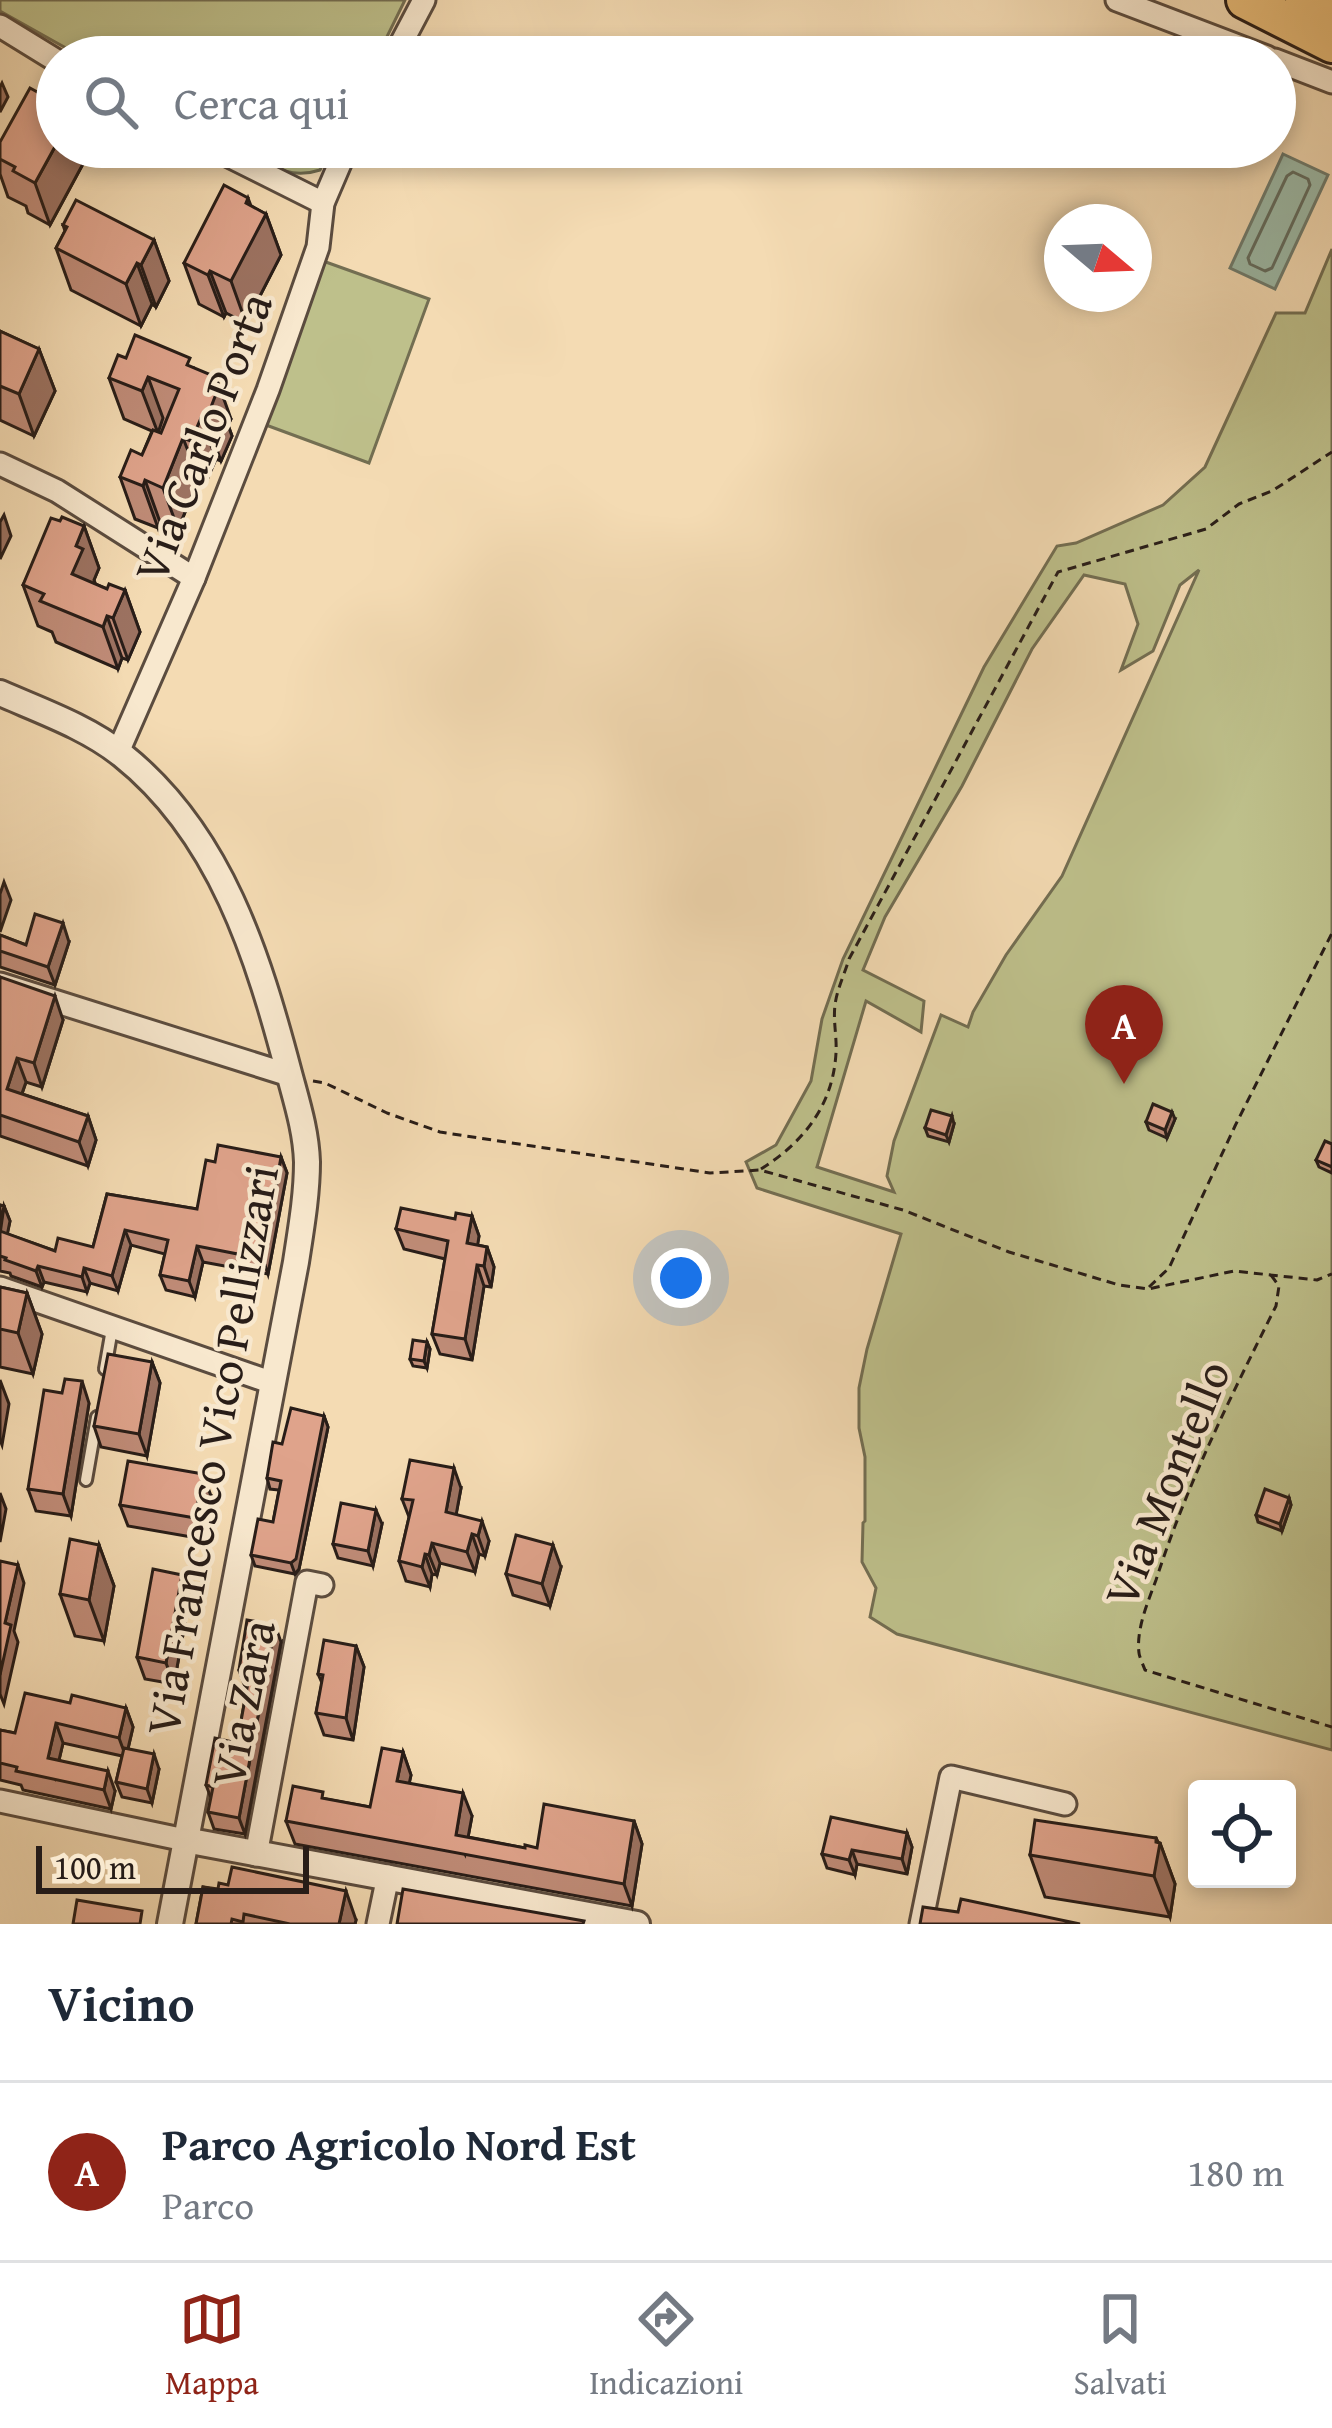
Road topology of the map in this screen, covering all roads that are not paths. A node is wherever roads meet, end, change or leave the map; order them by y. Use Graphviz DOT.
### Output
graph roads {
  1 [pos="424,0"];
  2 [pos="1118,0"];
  3 [pos="1226,0"];
  4 [pos="1245,0"];
  5 [pos="1294,10"];
  6 [pos="1332,14"];
  7 [pos="0,26"];
  8 [pos="405,36"];
  9 [pos="1213,36"];
  10 [pos="1332,44"];
  11 [pos="36,48"];
  12 [pos="1296,68"];
  13 [pos="1332,82"];
  14 [pos="253,168"];
  15 [pos="338,168"];
  16 [pos="323,203"];
  17 [pos="0,464"];
  18 [pos="194,578"];
  19 [pos="0,693"];
  20 [pos="118,752"];
  21 [pos="0,985"];
  22 [pos="290,1075"];
  23 [pos="0,1288"];
  24 [pos="112,1325"];
  25 [pos="272,1383"];
  26 [pos="101,1392"];
  27 [pos="97,1414"];
  28 [pos="86,1480"];
  29 [pos="322,1585"];
  30 [pos="0,1801"];
  31 [pos="1065,1804"];
  32 [pos="185,1840"];
  33 [pos="256,1855"];
  34 [pos="388,1876"];
  35 [pos="170,1924"];
  36 [pos="378,1924"];
  37 [pos="633,1924"];
  38 [pos="921,1924"];
  1 -- 8 [label="street"];
  2 -- 9 [label="street"];
  3 -- 5 [label="highway"];
  4 -- 5 [label="highway"];
  5 -- 6 [label="highway"];
  5 -- 10 [label="highway"];
  7 -- 11 [label="street"];
  12 -- 13 [label="street"];
  14 -- 16 [label="street"];
  15 -- 16 [label="street, Via Carlo Porta"];
  16 -- 18 [label="street, Via Carlo Porta"];
  17 -- 18 [label="street"];
  18 -- 20 [label="street, Via Carlo Porta"];
  19 -- 20 [label="street, Via Francesco Vico Pellizzari"];
  20 -- 22 [label="street, Via Francesco Vico Pellizzari"];
  21 -- 22 [label="street"];
  22 -- 25 [label="street, Via Francesco Vico Pellizzari"];
  23 -- 24 [label="street"];
  24 -- 25 [label="street"];
  24 -- 26 [label="lane"];
  25 -- 32 [label="street, Via Francesco Vico Pellizzari"];
  27 -- 28 [label="lane"];
  29 -- 33 [label="street, Via Zara"];
  30 -- 32 [label="street"];
  31 -- 38 [label="street"];
  32 -- 33 [label="street"];
  32 -- 35 [label="street, Via Francesco Vico Pellizzari"];
  33 -- 34 [label="street"];
  34 -- 36 [label="street"];
  34 -- 37 [label="street"];
}
